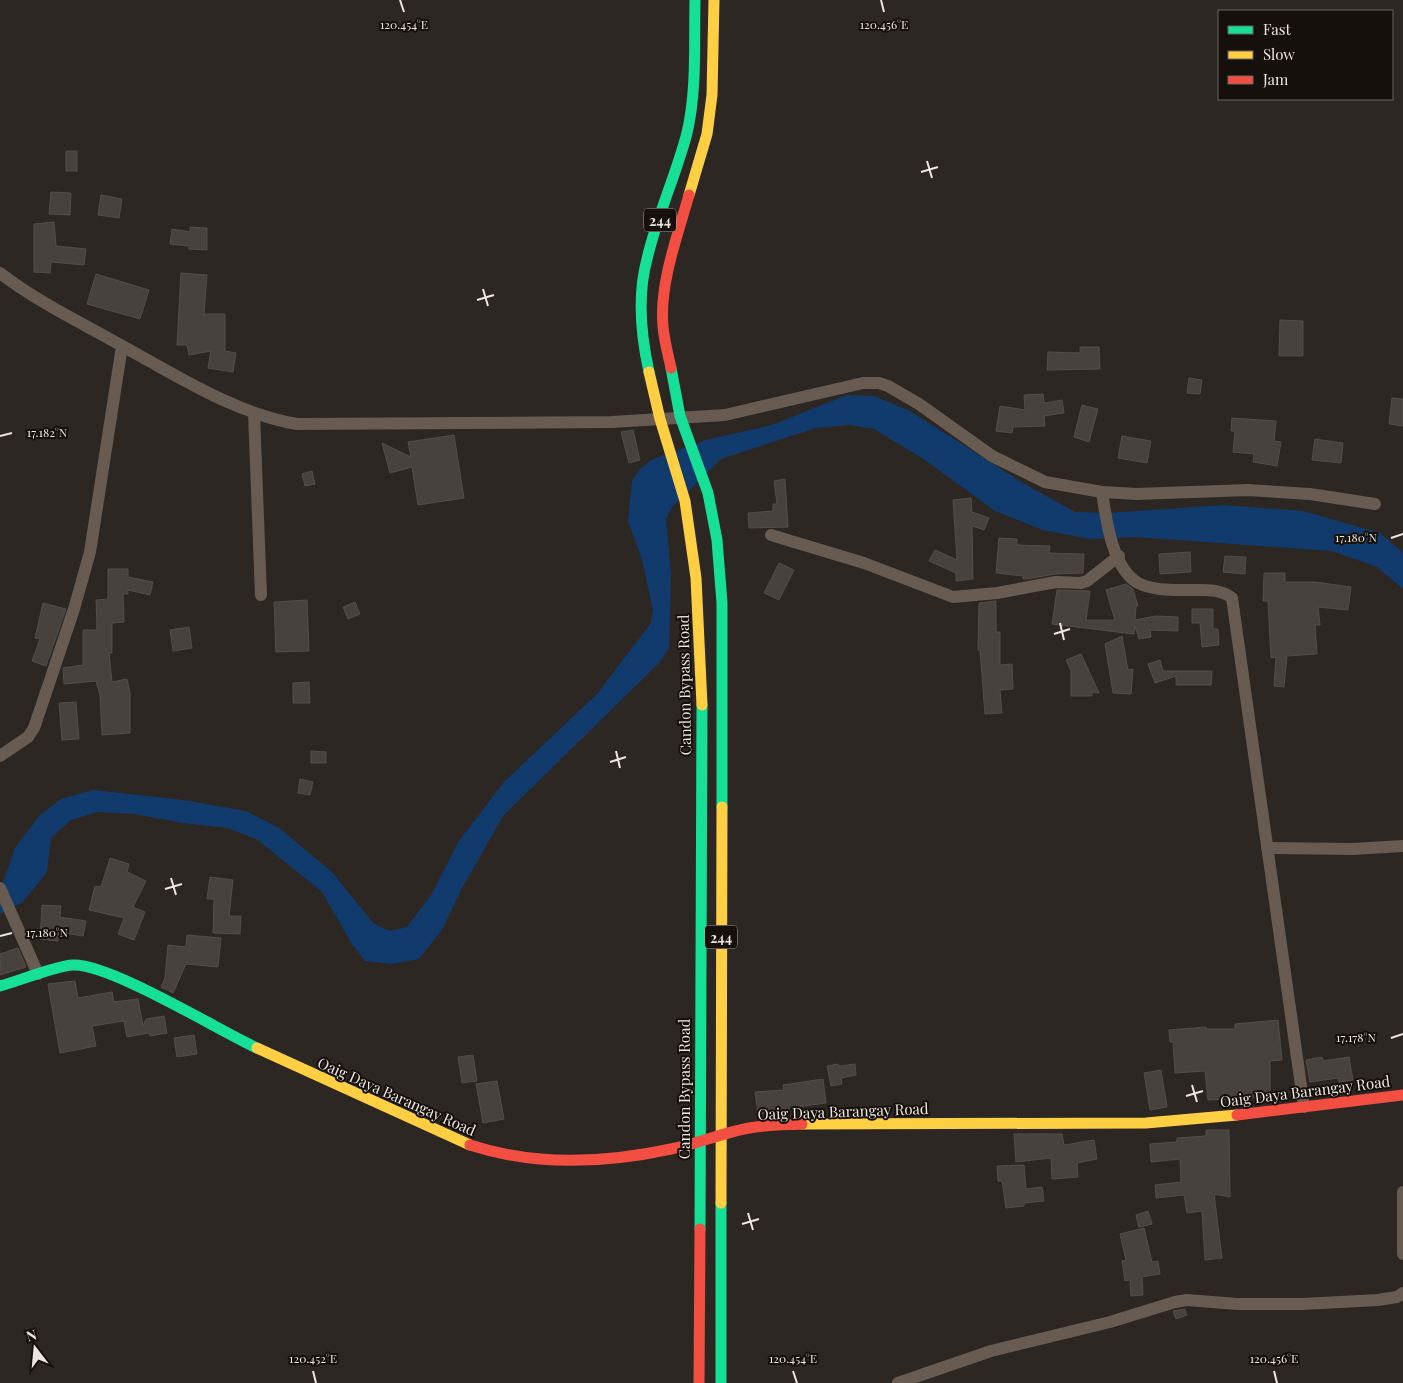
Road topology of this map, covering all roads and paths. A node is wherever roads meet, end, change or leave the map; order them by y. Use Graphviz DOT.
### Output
graph roads {
  1 [pos="695,0"];
  2 [pos="714,0"];
  3 [pos="0,273"];
  4 [pos="122,346"];
  5 [pos="254,413"];
  6 [pos="680,416"];
  7 [pos="660,419"];
  8 [pos="1102,492"];
  9 [pos="1375,504"];
  10 [pos="771,535"];
  11 [pos="1118,556"];
  12 [pos="261,595"];
  13 [pos="0,756"];
  14 [pos="1403,846"];
  15 [pos="1267,848"];
  16 [pos="0,888"];
  17 [pos="38,974"];
  18 [pos="0,986"];
  19 [pos="1403,1095"];
  20 [pos="1304,1107"];
  21 [pos="721,1137"];
  22 [pos="698,1143"];
  23 [pos="1403,1192"];
  24 [pos="1403,1254"];
  25 [pos="1403,1293"];
  26 [pos="699,1383"];
  27 [pos="721,1383"];
  28 [pos="898,1383"];
  1 -- 7 [label="main road, Candon Bypass Road / 244"];
  2 -- 6 [label="main road, 244"];
  3 -- 4 [label="street"];
  4 -- 5 [label="street"];
  4 -- 13 [label="street"];
  5 -- 7 [label="street"];
  5 -- 12 [label="street"];
  6 -- 7 [label="street"];
  6 -- 8 [label="street"];
  6 -- 21 [label="main road, 244"];
  7 -- 22 [label="main road, Candon Bypass Road / 244"];
  8 -- 9 [label="street"];
  8 -- 11 [label="street"];
  10 -- 11 [label="street"];
  11 -- 15 [label="street"];
  14 -- 15 [label="street"];
  15 -- 20 [label="street"];
  16 -- 17 [label="street"];
  17 -- 18 [label="main road, Oaig Daya Barangay Road"];
  17 -- 22 [label="main road, Oaig Daya Barangay Road"];
  19 -- 20 [label="main road, Oaig Daya Barangay Road"];
  20 -- 21 [label="main road, Oaig Daya Barangay Road"];
  21 -- 22 [label="main road, Oaig Daya Barangay Road"];
  21 -- 27 [label="main road, 244"];
  22 -- 26 [label="main road, Candon Bypass Road / 244"];
  23 -- 24 [label="street"];
  25 -- 28 [label="street"];
}
